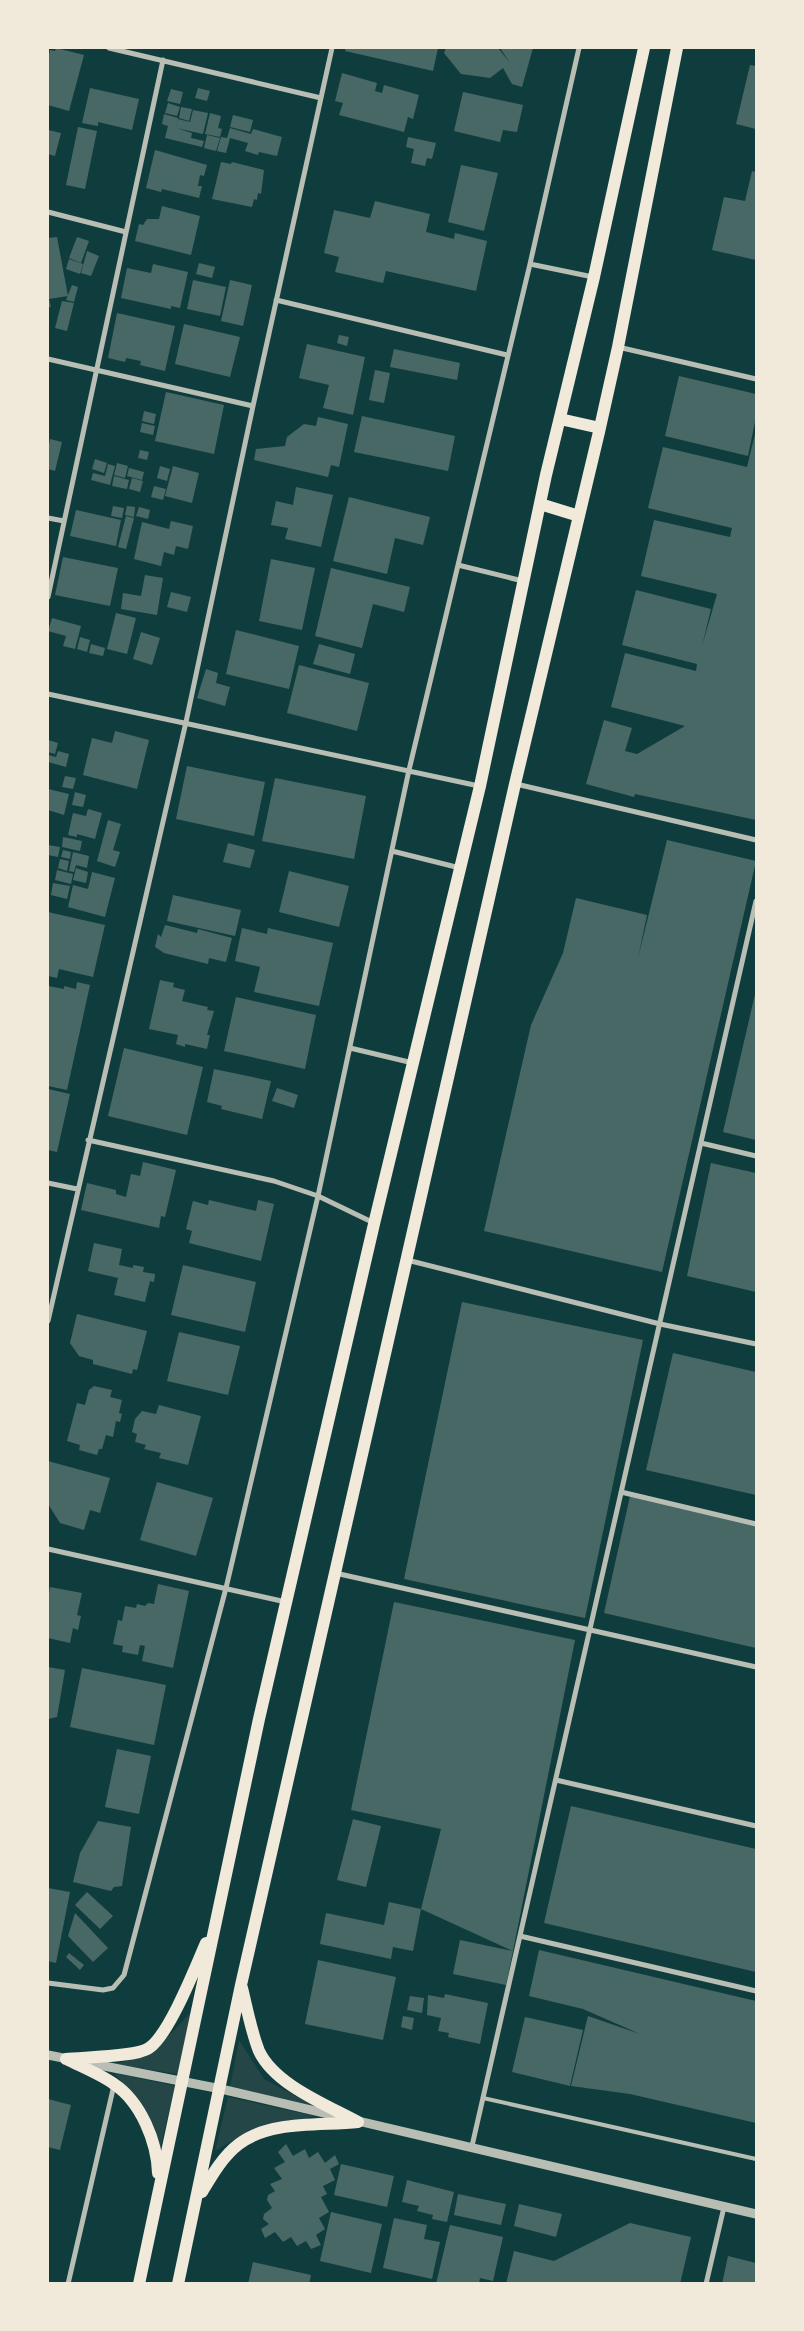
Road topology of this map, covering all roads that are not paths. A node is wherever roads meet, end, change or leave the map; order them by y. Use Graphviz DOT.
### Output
graph roads {
  1 [pos="108,48"];
  2 [pos="332,48"];
  3 [pos="579,48"];
  4 [pos="643,48"];
  5 [pos="677,48"];
  6 [pos="163,60"];
  7 [pos="321,98"];
  8 [pos="48,212"];
  9 [pos="126,232"];
  10 [pos="530,264"];
  11 [pos="594,277"];
  12 [pos="276,300"];
  13 [pos="618,347"];
  14 [pos="507,355"];
  15 [pos="48,358"];
  16 [pos="96,370"];
  17 [pos="756,379"];
  18 [pos="253,406"];
  19 [pos="560,418"];
  20 [pos="600,428"];
  21 [pos="540,504"];
  22 [pos="580,516"];
  23 [pos="48,518"];
  24 [pos="64,521"];
  25 [pos="458,565"];
  26 [pos="523,581"];
  27 [pos="48,597"];
  28 [pos="48,694"];
  29 [pos="186,722"];
  30 [pos="409,770"];
  31 [pos="515,784"];
  32 [pos="480,786"];
  33 [pos="756,840"];
  34 [pos="392,851"];
  35 [pos="460,868"];
  36 [pos="756,901"];
  37 [pos="350,1048"];
  38 [pos="414,1063"];
  39 [pos="88,1140"];
  40 [pos="701,1144"];
  41 [pos="756,1156"];
  42 [pos="48,1183"];
  43 [pos="77,1189"];
  44 [pos="318,1196"];
  45 [pos="374,1224"];
  46 [pos="406,1260"];
  47 [pos="48,1321"];
  48 [pos="660,1324"];
  49 [pos="756,1344"];
  50 [pos="621,1492"];
  51 [pos="756,1524"];
  52 [pos="48,1549"];
  53 [pos="335,1573"];
  54 [pos="226,1588"];
  55 [pos="288,1603"];
  56 [pos="590,1630"];
  57 [pos="756,1666"];
  58 [pos="556,1780"];
  59 [pos="756,1826"];
  60 [pos="217,1918"];
  61 [pos="520,1936"];
  62 [pos="48,1983"];
  63 [pos="241,1985"];
  64 [pos="756,1991"];
  65 [pos="48,2055"];
  66 [pos="66,2059"];
  67 [pos="181,2082"];
  68 [pos="114,2084"];
  69 [pos="221,2089"];
  70 [pos="483,2098"];
  71 [pos="358,2122"];
  72 [pos="472,2146"];
  73 [pos="756,2159"];
  74 [pos="159,2190"];
  75 [pos="197,2200"];
  76 [pos="724,2207"];
  77 [pos="756,2214"];
  78 [pos="68,2284"];
  79 [pos="139,2284"];
  80 [pos="178,2284"];
  81 [pos="706,2284"];
  1 -- 6 [label="street"];
  2 -- 7 [label="street"];
  3 -- 10 [label="street"];
  4 -- 11 [label="main road"];
  5 -- 13 [label="main road"];
  6 -- 7 [label="street"];
  6 -- 9 [label="street"];
  7 -- 12 [label="street"];
  8 -- 9 [label="street"];
  9 -- 16 [label="street"];
  10 -- 11 [label="street"];
  10 -- 14 [label="street"];
  11 -- 19 [label="main road"];
  12 -- 14 [label="street"];
  12 -- 18 [label="street"];
  13 -- 17 [label="street"];
  13 -- 20 [label="main road"];
  14 -- 25 [label="street"];
  15 -- 16 [label="street"];
  16 -- 18 [label="street"];
  16 -- 24 [label="street"];
  18 -- 29 [label="street"];
  19 -- 20 [label="main road"];
  19 -- 21 [label="main road"];
  20 -- 22 [label="main road"];
  21 -- 22 [label="main road"];
  21 -- 26 [label="main road"];
  22 -- 31 [label="main road"];
  23 -- 24 [label="street"];
  24 -- 27 [label="street"];
  25 -- 26 [label="street"];
  25 -- 30 [label="street"];
  26 -- 32 [label="main road"];
  28 -- 29 [label="street"];
  29 -- 30 [label="street"];
  29 -- 39 [label="street"];
  30 -- 32 [label="street"];
  30 -- 34 [label="street"];
  31 -- 33 [label="street"];
  31 -- 46 [label="main road"];
  32 -- 35 [label="main road"];
  34 -- 35 [label="street"];
  34 -- 37 [label="street"];
  35 -- 38 [label="main road"];
  36 -- 40 [label="street"];
  37 -- 38 [label="street"];
  37 -- 44 [label="street"];
  38 -- 45 [label="main road"];
  39 -- 43 [label="street"];
  39 -- 44 [label="street"];
  40 -- 41 [label="street"];
  40 -- 48 [label="street"];
  42 -- 43 [label="street"];
  43 -- 47 [label="street"];
  44 -- 45 [label="street"];
  44 -- 54 [label="street"];
  45 -- 55 [label="main road"];
  46 -- 48 [label="street"];
  46 -- 53 [label="main road"];
  48 -- 49 [label="street"];
  48 -- 50 [label="street"];
  50 -- 51 [label="street"];
  50 -- 56 [label="street"];
  52 -- 54 [label="street"];
  53 -- 56 [label="street"];
  53 -- 63 [label="main road"];
  54 -- 55 [label="street"];
  54 -- 62 [label="street"];
  55 -- 60 [label="main road"];
  56 -- 57 [label="street"];
  56 -- 58 [label="street"];
  58 -- 59 [label="street"];
  58 -- 61 [label="street"];
  60 -- 66 [label="main road"];
  60 -- 67 [label="main road"];
  61 -- 64 [label="street"];
  61 -- 70 [label="street"];
  63 -- 69 [label="main road"];
  63 -- 71 [label="main road"];
  65 -- 66 [label="street"];
  66 -- 67 [label="street"];
  66 -- 68 [label="main road"];
  67 -- 69 [label="street"];
  67 -- 74 [label="main road"];
  68 -- 74 [label="main road"];
  68 -- 78 [label="street"];
  69 -- 71 [label="street"];
  69 -- 75 [label="main road"];
  70 -- 72 [label="street"];
  70 -- 73 [label="lane"];
  71 -- 72 [label="street"];
  71 -- 75 [label="main road"];
  72 -- 76 [label="street"];
  74 -- 79 [label="main road"];
  75 -- 80 [label="main road"];
  76 -- 77 [label="street"];
  76 -- 81 [label="street"];
}
